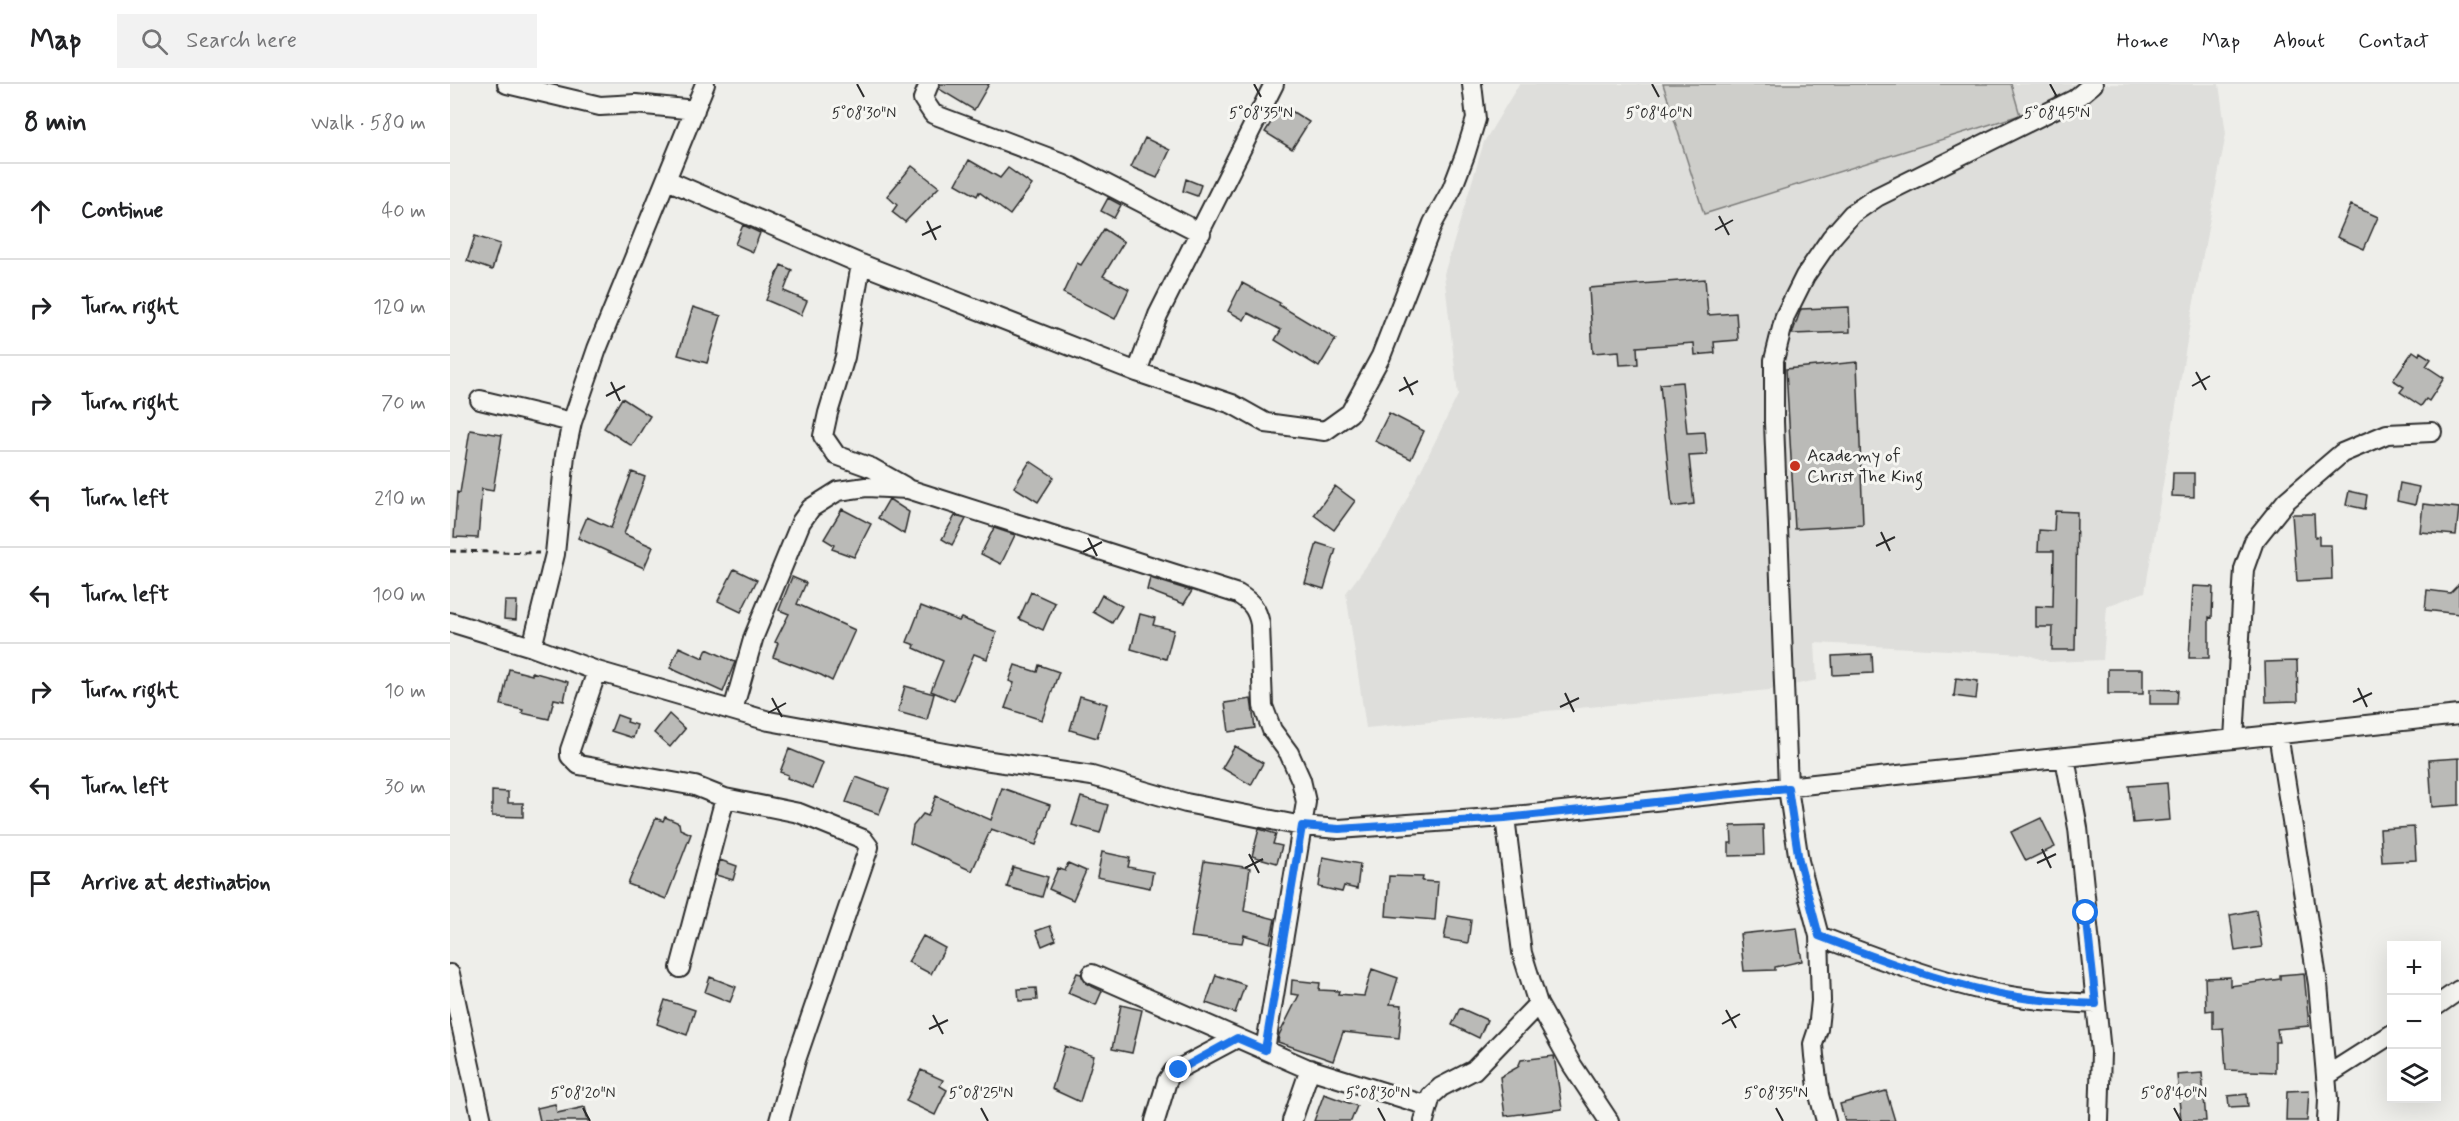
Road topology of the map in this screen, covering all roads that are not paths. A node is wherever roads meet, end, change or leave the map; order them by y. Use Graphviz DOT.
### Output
graph roads {
  1 [pos="507,84"];
  2 [pos="705,84"];
  3 [pos="929,84"];
  4 [pos="1274,84"];
  5 [pos="1472,84"];
  6 [pos="2093,84"];
  7 [pos="695,110"];
  8 [pos="667,180"];
  9 [pos="1201,233"];
  10 [pos="861,264"];
  11 [pos="1137,372"];
  12 [pos="480,400"];
  13 [pos="572,422"];
  14 [pos="2432,432"];
  15 [pos="908,489"];
  16 [pos="454,626"];
  17 [pos="532,647"];
  18 [pos="597,670"];
  19 [pos="733,710"];
  20 [pos="2459,715"];
  21 [pos="2278,734"];
  22 [pos="2234,739"];
  23 [pos="2065,758"];
  24 [pos="1788,788"];
  25 [pos="725,798"];
  26 [pos="1505,818"];
  27 [pos="1302,826"];
  28 [pos="1819,936"];
  29 [pos="680,968"];
  30 [pos="450,974"];
  31 [pos="1092,974"];
  32 [pos="2459,990"];
  33 [pos="2441,1003"];
  34 [pos="1538,1004"];
  35 [pos="2096,1004"];
  36 [pos="2387,1037"];
  37 [pos="1237,1038"];
  38 [pos="1265,1050"];
  39 [pos="1310,1070"];
  40 [pos="2326,1076"];
  41 [pos="1426,1113"];
  42 [pos="482,1121"];
  43 [pos="779,1121"];
  44 [pos="1155,1121"];
  45 [pos="1292,1121"];
  46 [pos="1609,1121"];
  47 [pos="1826,1121"];
  48 [pos="2099,1121"];
  49 [pos="2327,1121"];
  1 -- 7 [label="street"];
  2 -- 7 [label="street"];
  3 -- 9 [label="street"];
  4 -- 9 [label="street"];
  5 -- 11 [label="street"];
  6 -- 24 [label="street"];
  7 -- 8 [label="street"];
  8 -- 10 [label="street"];
  8 -- 13 [label="street"];
  9 -- 11 [label="street"];
  10 -- 11 [label="street"];
  10 -- 15 [label="street"];
  12 -- 13 [label="street"];
  13 -- 17 [label="street"];
  14 -- 22 [label="street"];
  15 -- 19 [label="street"];
  15 -- 27 [label="street"];
  16 -- 17 [label="street"];
  17 -- 18 [label="street"];
  18 -- 19 [label="street"];
  18 -- 25 [label="street"];
  19 -- 27 [label="street"];
  20 -- 21 [label="street"];
  21 -- 22 [label="street"];
  21 -- 40 [label="street"];
  22 -- 23 [label="street"];
  23 -- 24 [label="street"];
  23 -- 35 [label="street"];
  24 -- 26 [label="street"];
  24 -- 28 [label="street"];
  25 -- 29 [label="street"];
  25 -- 43 [label="street"];
  26 -- 27 [label="street"];
  26 -- 34 [label="street"];
  27 -- 38 [label="street"];
  28 -- 35 [label="street"];
  28 -- 47 [label="street"];
  30 -- 42 [label="street"];
  31 -- 37 [label="street"];
  32 -- 33 [label="street"];
  34 -- 41 [label="street"];
  34 -- 46 [label="street"];
  35 -- 48 [label="street"];
  36 -- 40 [label="street"];
  37 -- 38 [label="street"];
  37 -- 44 [label="street"];
  38 -- 39 [label="street"];
  39 -- 41 [label="street"];
  39 -- 45 [label="street"];
  40 -- 49 [label="street"];
}
